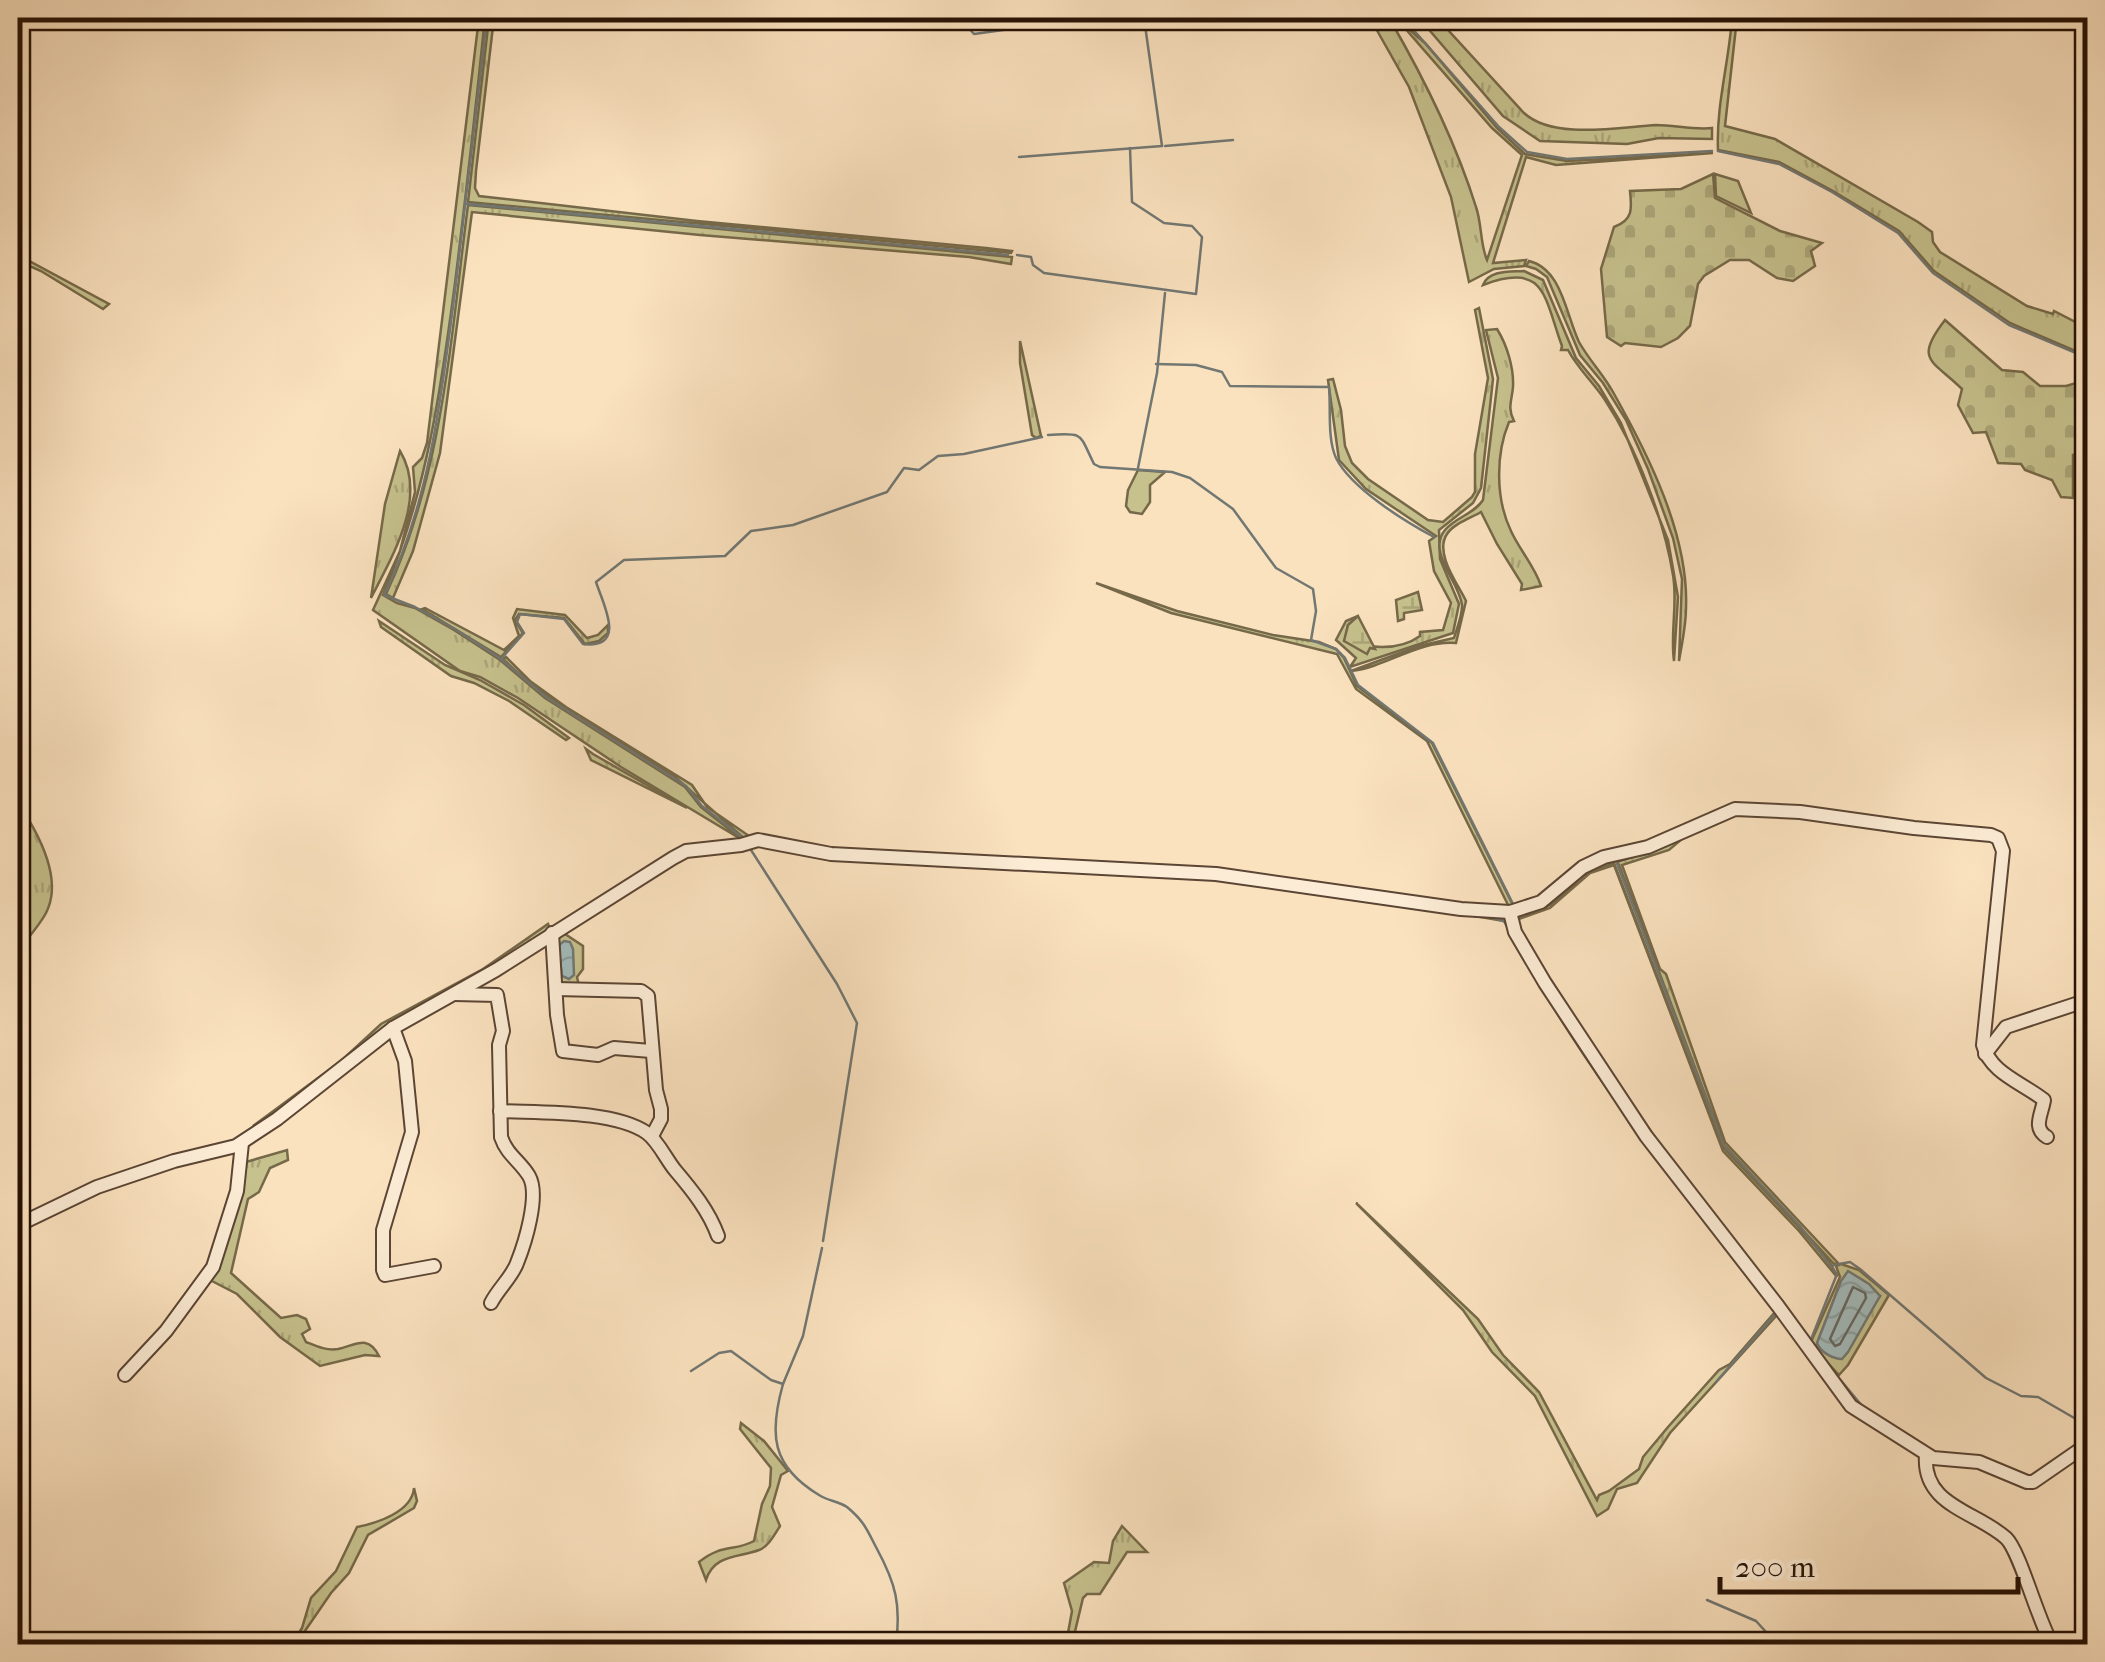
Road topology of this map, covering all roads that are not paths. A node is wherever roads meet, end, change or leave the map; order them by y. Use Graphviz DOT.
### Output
graph roads {
  1 [pos="1510,912"];
  2 [pos="552,933"];
  3 [pos="556,989"];
  4 [pos="452,994"];
  5 [pos="2088,1000"];
  6 [pos="1987,1007"];
  7 [pos="2006,1027"];
  8 [pos="393,1028"];
  9 [pos="651,1050"];
  10 [pos="1985,1054"];
  11 [pos="500,1110"];
  12 [pos="652,1136"];
  13 [pos="2046,1136"];
  14 [pos="242,1142"];
  15 [pos="18,1224"];
  16 [pos="718,1236"];
  17 [pos="434,1266"];
  18 [pos="491,1304"];
  19 [pos="124,1375"];
  20 [pos="2088,1444"];
  21 [pos="1926,1455"];
  22 [pos="2052,1644"];
  1 -- 2 [label="street"];
  1 -- 6 [label="street"];
  1 -- 21 [label="street"];
  2 -- 3 [label="street"];
  2 -- 4 [label="street"];
  3 -- 9 [label="street"];
  3 -- 9 [label="street"];
  4 -- 8 [label="street"];
  4 -- 11 [label="street"];
  5 -- 7 [label="street"];
  6 -- 7 [label="street"];
  6 -- 10 [label="street"];
  7 -- 10 [label="street"];
  8 -- 14 [label="street"];
  8 -- 17 [label="street"];
  9 -- 12 [label="street"];
  10 -- 13 [label="street"];
  11 -- 12 [label="street"];
  11 -- 18 [label="street"];
  12 -- 16 [label="street"];
  14 -- 15 [label="street"];
  14 -- 19 [label="street"];
  20 -- 21 [label="street"];
  21 -- 22 [label="street"];
}
